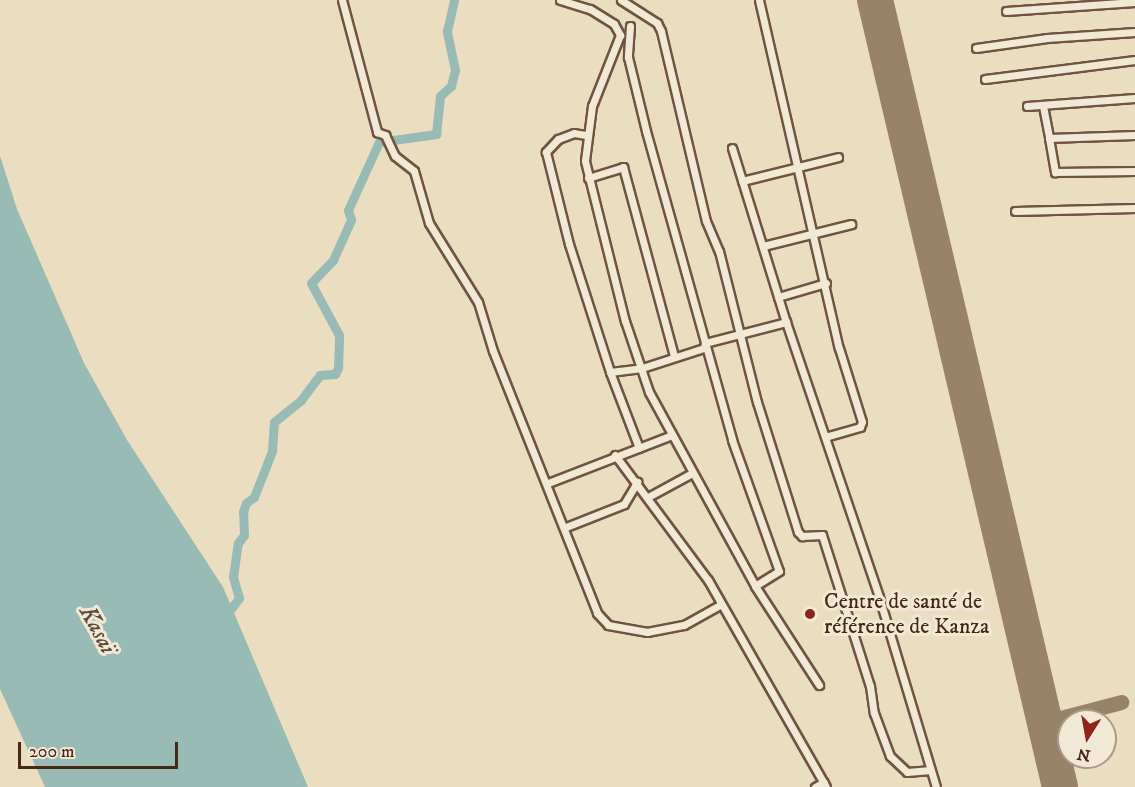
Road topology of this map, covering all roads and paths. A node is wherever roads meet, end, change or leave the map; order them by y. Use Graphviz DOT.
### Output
graph roads {
  1 [pos="342,0"];
  2 [pos="560,0"];
  3 [pos="621,0"];
  4 [pos="759,0"];
  5 [pos="1135,2"];
  6 [pos="1006,11"];
  7 [pos="630,26"];
  8 [pos="1135,32"];
  9 [pos="976,48"];
  10 [pos="1135,60"];
  11 [pos="985,79"];
  12 [pos="1135,98"];
  13 [pos="1027,106"];
  14 [pos="1042,106"];
  15 [pos="586,135"];
  16 [pos="1135,135"];
  17 [pos="1049,138"];
  18 [pos="732,148"];
  19 [pos="838,157"];
  20 [pos="798,164"];
  21 [pos="1135,171"];
  22 [pos="588,178"];
  23 [pos="742,181"];
  24 [pos="1135,208"];
  25 [pos="1015,211"];
  26 [pos="851,224"];
  27 [pos="813,233"];
  28 [pos="762,246"];
  29 [pos="826,284"];
  30 [pos="778,297"];
  31 [pos="786,322"];
  32 [pos="740,333"];
  33 [pos="705,343"];
  34 [pos="674,356"];
  35 [pos="642,368"];
  36 [pos="610,372"];
  37 [pos="672,435"];
  38 [pos="825,437"];
  39 [pos="639,448"];
  40 [pos="615,456"];
  41 [pos="692,473"];
  42 [pos="637,482"];
  43 [pos="548,483"];
  44 [pos="648,497"];
  45 [pos="566,527"];
  46 [pos="755,586"];
  47 [pos="720,605"];
  48 [pos="819,685"];
  49 [pos="928,770"];
  50 [pos="825,784"];
  51 [pos="815,787"];
  52 [pos="936,787"];
  1 -- 43 [label="street"];
  2 -- 15 [label="street"];
  3 -- 32 [label="street"];
  4 -- 20 [label="street"];
  5 -- 6 [label="street"];
  7 -- 33 [label="street"];
  8 -- 9 [label="street"];
  10 -- 11 [label="street"];
  12 -- 14 [label="street"];
  13 -- 14 [label="street"];
  14 -- 17 [label="street"];
  15 -- 22 [label="street"];
  15 -- 36 [label="street"];
  16 -- 17 [label="street"];
  17 -- 21 [label="street"];
  18 -- 23 [label="street"];
  19 -- 20 [label="street"];
  20 -- 23 [label="street"];
  20 -- 27 [label="street"];
  22 -- 34 [label="street"];
  22 -- 35 [label="street"];
  23 -- 28 [label="street"];
  24 -- 25 [label="street"];
  26 -- 27 [label="street"];
  27 -- 28 [label="street"];
  27 -- 29 [label="street"];
  28 -- 30 [label="street"];
  29 -- 30 [label="street"];
  29 -- 38 [label="street"];
  30 -- 31 [label="street"];
  31 -- 32 [label="street"];
  31 -- 38 [label="street"];
  32 -- 33 [label="street"];
  32 -- 49 [label="street"];
  33 -- 34 [label="street"];
  33 -- 46 [label="street"];
  34 -- 35 [label="street"];
  35 -- 36 [label="street"];
  35 -- 37 [label="street"];
  36 -- 39 [label="street"];
  37 -- 39 [label="street"];
  37 -- 41 [label="street"];
  38 -- 49 [label="street"];
  39 -- 40 [label="street"];
  40 -- 42 [label="street"];
  40 -- 43 [label="street"];
  41 -- 44 [label="street"];
  41 -- 46 [label="street"];
  42 -- 44 [label="street"];
  42 -- 45 [label="street"];
  43 -- 45 [label="street"];
  44 -- 47 [label="street"];
  45 -- 47 [label="street"];
  46 -- 48 [label="street"];
  47 -- 50 [label="street"];
  49 -- 52 [label="street"];
  50 -- 51 [label="street"];
}
